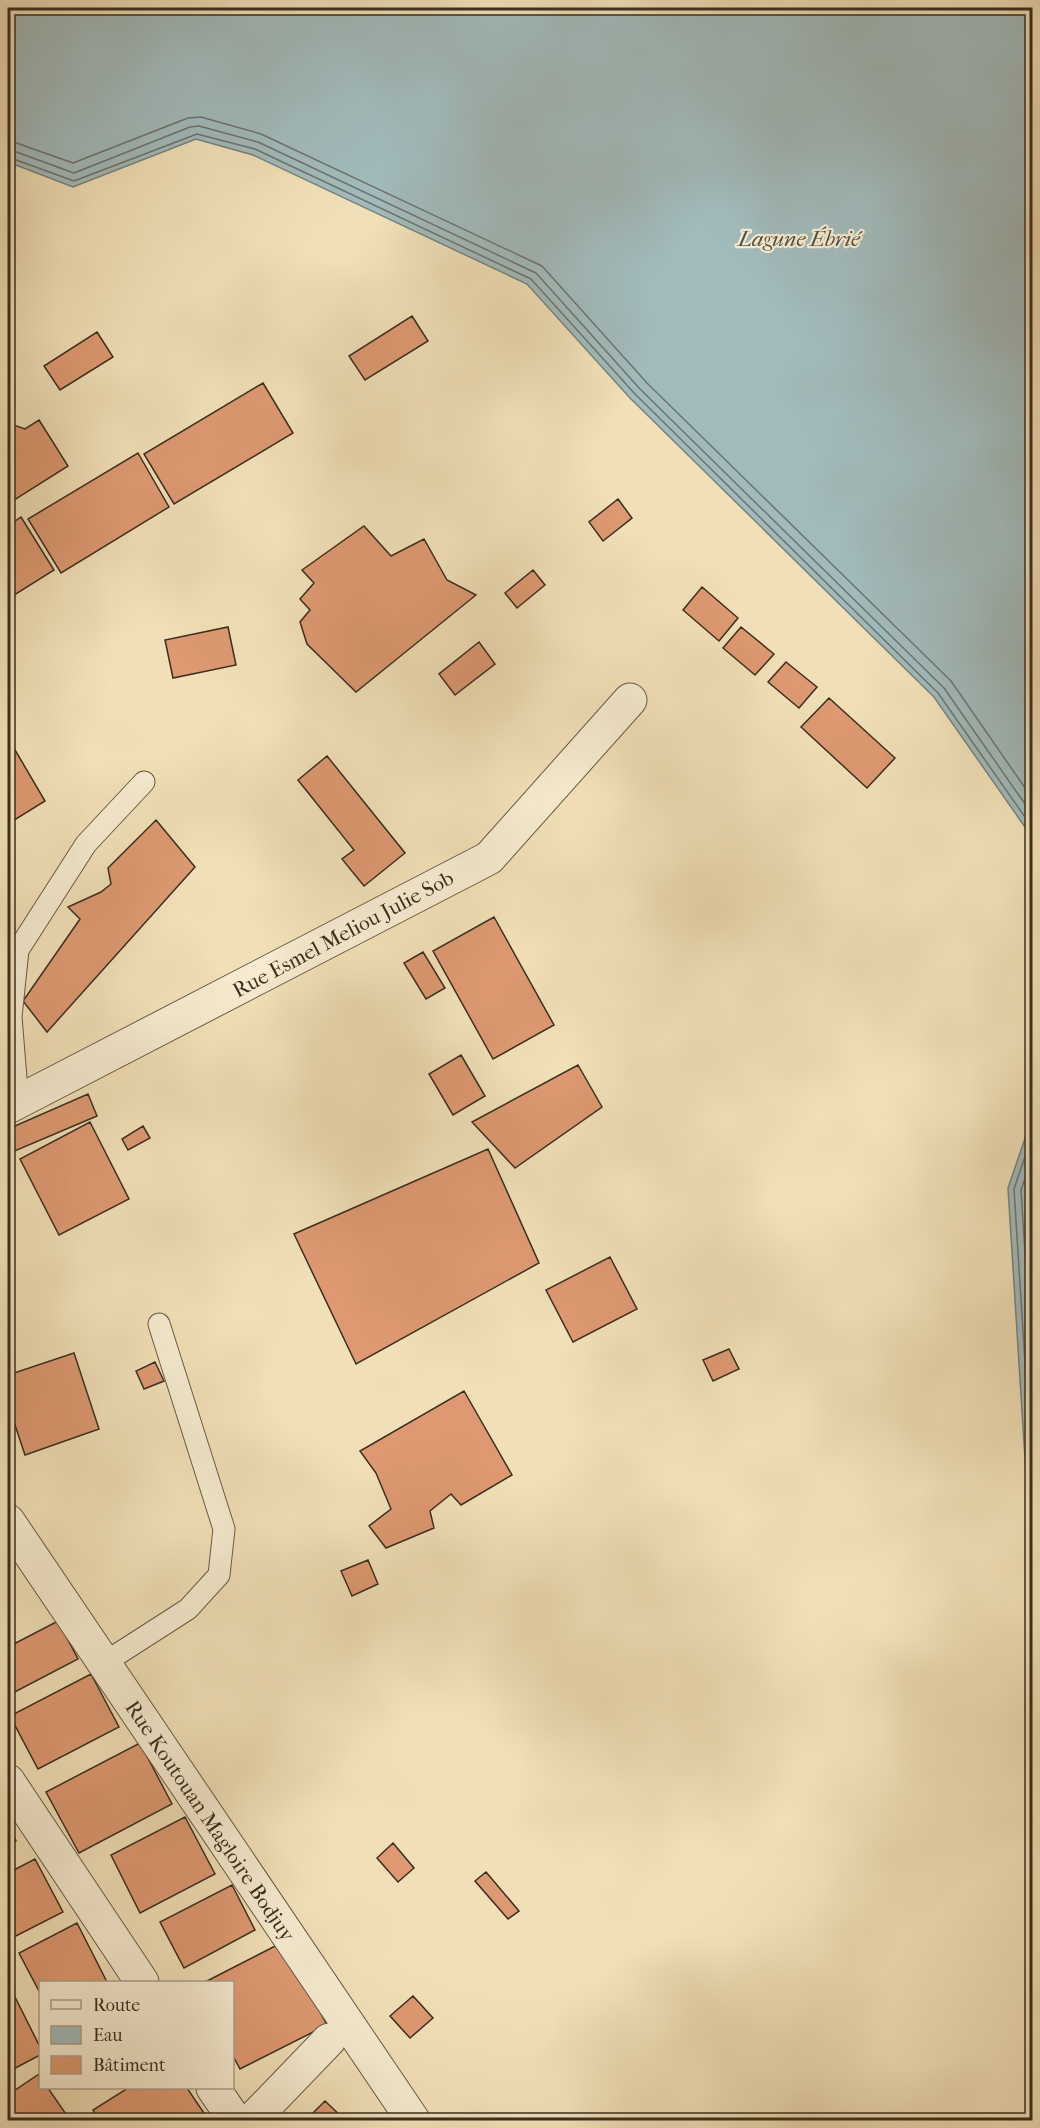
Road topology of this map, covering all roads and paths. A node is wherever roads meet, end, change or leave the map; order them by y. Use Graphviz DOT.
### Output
graph roads {
  1 [pos="630,700"];
  2 [pos="144,782"];
  3 [pos="13,1105"];
  4 [pos="159,1324"];
  5 [pos="8,1521"];
  6 [pos="104,1663"];
  7 [pos="8,1781"];
  8 [pos="141,1981"];
  9 [pos="329,2040"];
  10 [pos="214,2089"];
  11 [pos="235,2121"];
  12 [pos="252,2121"];
  13 [pos="413,2121"];
  1 -- 3 [label="street, Rue Esmel Meliou Julie Sob"];
  2 -- 3 [label="lane"];
  4 -- 6 [label="lane"];
  5 -- 6 [label="street, Rue Koutouan Magloire Bodjuy"];
  6 -- 13 [label="street, Rue Koutouan Magloire Bodjuy"];
  7 -- 8 [label="street"];
  9 -- 12 [label="street"];
  10 -- 11 [label="street"];
}
